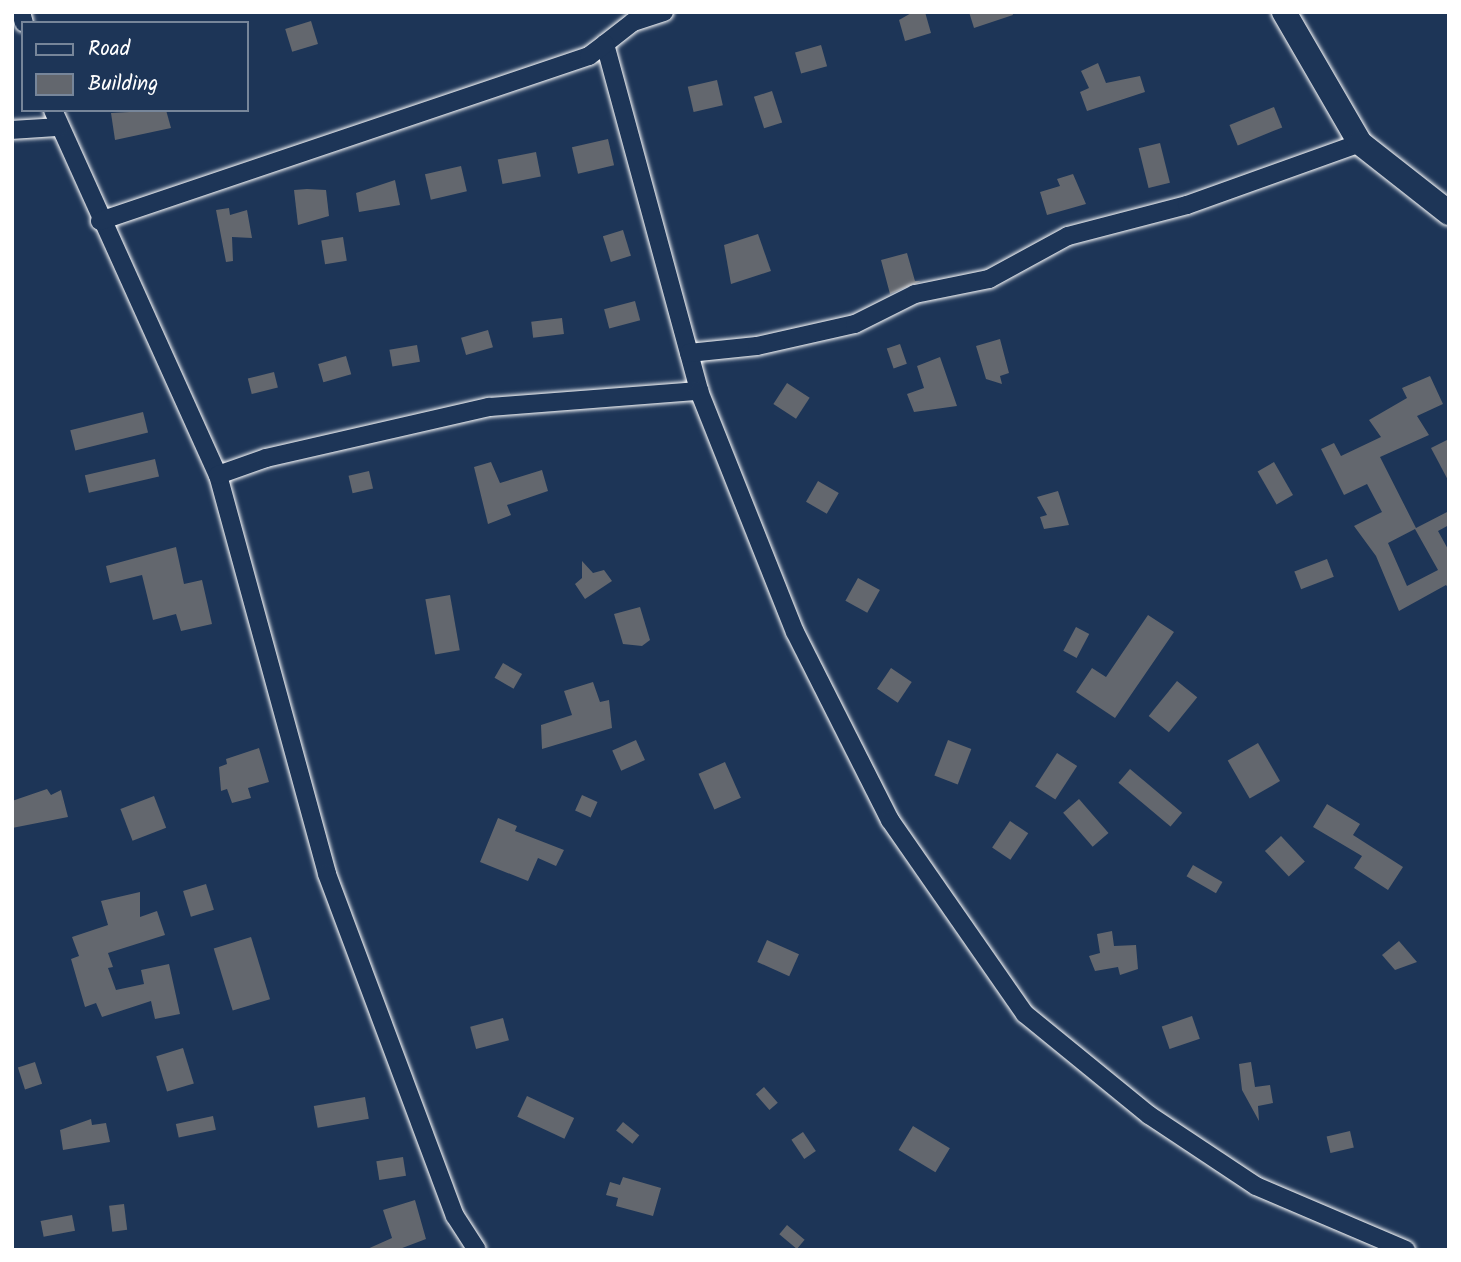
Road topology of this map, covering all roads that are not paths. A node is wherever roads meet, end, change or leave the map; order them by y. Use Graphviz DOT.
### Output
graph roads {
  1 [pos="664,12"];
  2 [pos="1284,12"];
  3 [pos="606,44"];
  4 [pos="56,118"];
  5 [pos="12,130"];
  6 [pos="1360,143"];
  7 [pos="1449,213"];
  8 [pos="100,220"];
  9 [pos="689,353"];
  10 [pos="699,391"];
  11 [pos="218,475"];
  12 [pos="477,1250"];
  13 [pos="1406,1250"];
  1 -- 3 [label="street"];
  2 -- 6 [label="street"];
  3 -- 8 [label="street"];
  3 -- 9 [label="street"];
  4 -- 5 [label="street"];
  4 -- 8 [label="street"];
  6 -- 7 [label="street"];
  6 -- 9 [label="street"];
  8 -- 11 [label="street"];
  9 -- 10 [label="street"];
  10 -- 11 [label="street"];
  10 -- 13 [label="street"];
  11 -- 12 [label="street"];
}
